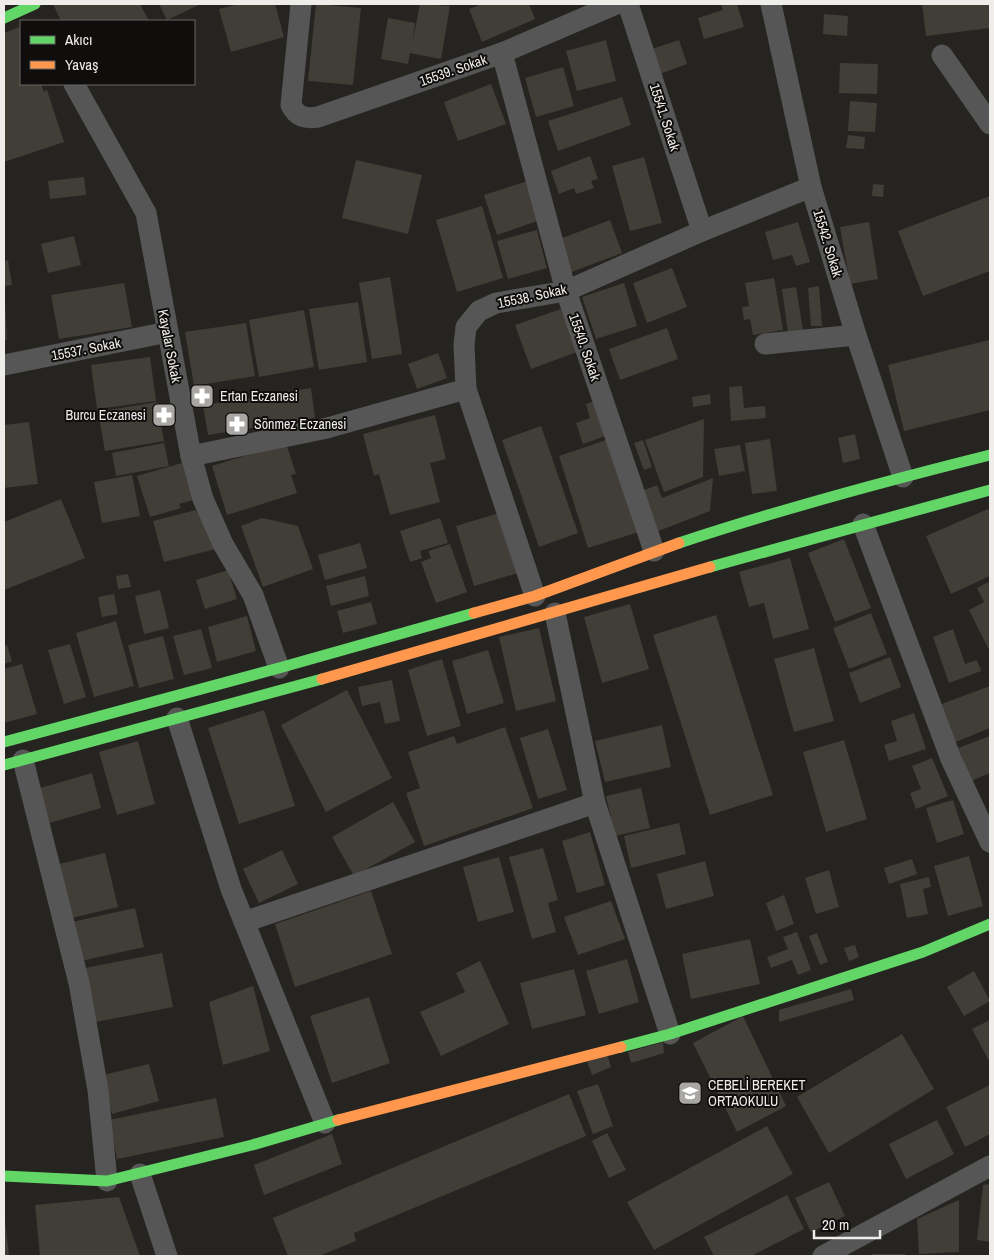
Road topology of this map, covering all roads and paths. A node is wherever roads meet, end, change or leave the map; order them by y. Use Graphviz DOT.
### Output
graph roads {
  1 [pos="301,4"];
  2 [pos="616,4"];
  3 [pos="628,4"];
  4 [pos="771,4"];
  5 [pos="34,10"];
  6 [pos="4,18"];
  7 [pos="502,53"];
  8 [pos="942,55"];
  9 [pos="75,85"];
  10 [pos="990,124"];
  11 [pos="811,187"];
  12 [pos="702,231"];
  13 [pos="566,291"];
  14 [pos="168,332"];
  15 [pos="856,335"];
  16 [pos="765,344"];
  17 [pos="4,365"];
  18 [pos="466,389"];
  19 [pos="990,455"];
  20 [pos="191,456"];
  21 [pos="903,477"];
  22 [pos="990,490"];
  23 [pos="863,524"];
  24 [pos="654,551"];
  25 [pos="536,596"];
  26 [pos="555,613"];
  27 [pos="279,668"];
  28 [pos="296,687"];
  29 [pos="177,718"];
  30 [pos="4,742"];
  31 [pos="14,763"];
  32 [pos="595,803"];
  33 [pos="990,842"];
  34 [pos="244,922"];
  35 [pos="990,924"];
  36 [pos="670,1034"];
  37 [pos="325,1123"];
  38 [pos="990,1166"];
  39 [pos="140,1174"];
  40 [pos="4,1176"];
  41 [pos="108,1181"];
  42 [pos="167,1256"];
  43 [pos="823,1256"];
  1 -- 7 [label="street, 15539. Sokak"];
  2 -- 7 [label="street, 15539. Sokak"];
  3 -- 12 [label="street, 15541. Sokak"];
  4 -- 11 [label="street, 15542. Sokak"];
  5 -- 6 [label="main road"];
  7 -- 13 [label="street, 15540. Sokak"];
  8 -- 10 [label="street"];
  9 -- 14 [label="street, Kayalar Sokak"];
  11 -- 12 [label="street, 15538. Sokak"];
  11 -- 15 [label="street, 15542. Sokak"];
  12 -- 13 [label="street, 15538. Sokak"];
  13 -- 18 [label="street, 15538. Sokak"];
  13 -- 24 [label="street, 15540. Sokak"];
  14 -- 17 [label="street, 15537. Sokak"];
  14 -- 20 [label="street, Kayalar Sokak"];
  15 -- 16 [label="street"];
  15 -- 21 [label="street, 15542. Sokak"];
  18 -- 20 [label="street"];
  18 -- 25 [label="street, 15538. Sokak"];
  19 -- 21 [label="main road"];
  20 -- 27 [label="street, Kayalar Sokak"];
  21 -- 24 [label="main road"];
  22 -- 23 [label="main road"];
  23 -- 26 [label="main road"];
  23 -- 33 [label="street"];
  24 -- 25 [label="main road"];
  25 -- 26 [label="main road"];
  25 -- 27 [label="main road"];
  26 -- 28 [label="main road"];
  26 -- 32 [label="street"];
  27 -- 28 [label="main road"];
  27 -- 30 [label="main road"];
  28 -- 29 [label="main road"];
  29 -- 31 [label="main road"];
  29 -- 34 [label="street"];
  31 -- 41 [label="street"];
  32 -- 34 [label="street"];
  32 -- 36 [label="street"];
  34 -- 37 [label="street"];
  35 -- 36 [label="main road"];
  36 -- 37 [label="main road"];
  37 -- 39 [label="main road"];
  38 -- 43 [label="street"];
  39 -- 41 [label="main road"];
  39 -- 42 [label="street"];
  40 -- 41 [label="main road"];
}
